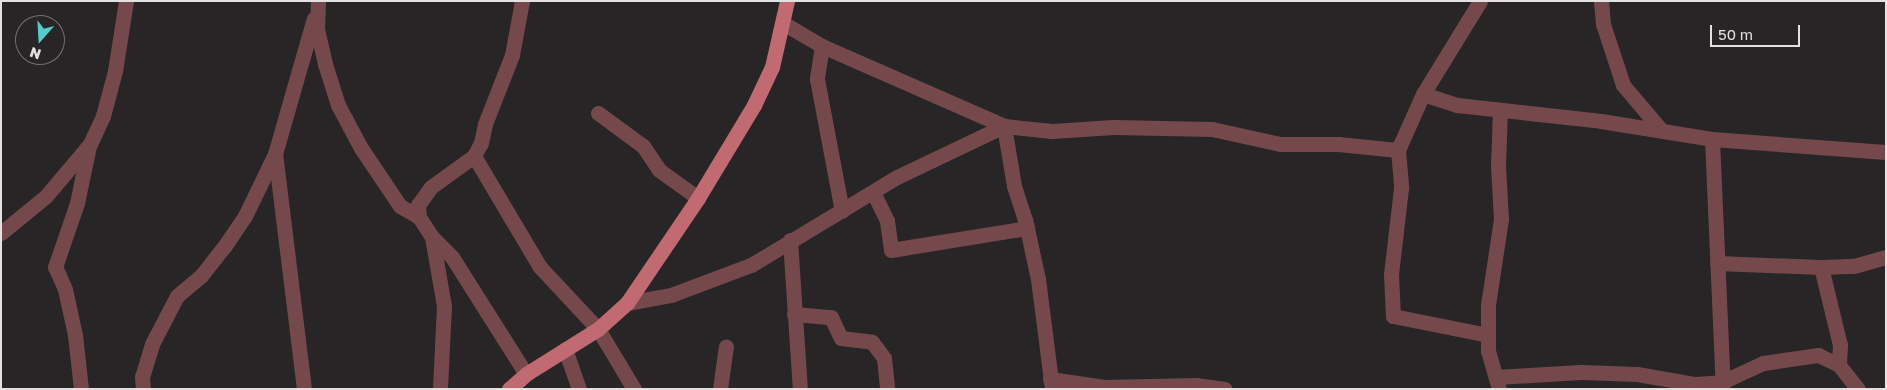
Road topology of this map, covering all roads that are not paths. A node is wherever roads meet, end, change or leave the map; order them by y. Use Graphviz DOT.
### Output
graph roads {
  1 [pos="126,1"];
  2 [pos="318,1"];
  3 [pos="522,1"];
  4 [pos="787,1"];
  5 [pos="1480,1"];
  6 [pos="1601,1"];
  7 [pos="783,23"];
  8 [pos="822,46"];
  9 [pos="1423,94"];
  10 [pos="1500,110"];
  11 [pos="598,113"];
  12 [pos="1004,126"];
  13 [pos="1662,131"];
  14 [pos="1712,139"];
  15 [pos="90,144"];
  16 [pos="1398,150"];
  17 [pos="1886,152"];
  18 [pos="275,154"];
  19 [pos="474,156"];
  20 [pos="874,192"];
  21 [pos="698,198"];
  22 [pos="842,211"];
  23 [pos="419,217"];
  24 [pos="1027,228"];
  25 [pos="1,233"];
  26 [pos="432,238"];
  27 [pos="790,240"];
  28 [pos="1886,257"];
  29 [pos="1717,263"];
  30 [pos="1821,267"];
  31 [pos="627,303"];
  32 [pos="794,314"];
  33 [pos="598,329"];
  34 [pos="1488,335"];
  35 [pos="726,346"];
  36 [pos="566,349"];
  37 [pos="1840,365"];
  38 [pos="526,374"];
  39 [pos="1497,383"];
  40 [pos="1051,384"];
  41 [pos="1722,385"];
  42 [pos="81,389"];
  43 [pos="143,389"];
  44 [pos="304,389"];
  45 [pos="440,389"];
  46 [pos="509,389"];
  47 [pos="579,389"];
  48 [pos="634,389"];
  49 [pos="720,389"];
  50 [pos="800,389"];
  51 [pos="887,389"];
  52 [pos="1225,389"];
  53 [pos="1858,389"];
  1 -- 15 [label="street"];
  2 -- 18 [label="street"];
  2 -- 23 [label="street"];
  3 -- 19 [label="street"];
  4 -- 7 [label="main road"];
  5 -- 9 [label="street"];
  6 -- 13 [label="street"];
  7 -- 8 [label="street"];
  7 -- 21 [label="main road"];
  8 -- 12 [label="street"];
  8 -- 22 [label="street"];
  9 -- 10 [label="street"];
  9 -- 16 [label="street"];
  10 -- 13 [label="street"];
  10 -- 34 [label="street"];
  11 -- 21 [label="street"];
  12 -- 16 [label="street"];
  12 -- 20 [label="street"];
  12 -- 24 [label="street"];
  13 -- 14 [label="street"];
  14 -- 17 [label="street"];
  14 -- 29 [label="street"];
  15 -- 25 [label="street"];
  15 -- 42 [label="street"];
  16 -- 34 [label="street"];
  18 -- 43 [label="street"];
  18 -- 44 [label="street"];
  19 -- 23 [label="street"];
  19 -- 33 [label="street"];
  20 -- 22 [label="street"];
  20 -- 24 [label="street"];
  21 -- 31 [label="main road"];
  22 -- 27 [label="street"];
  23 -- 26 [label="street"];
  24 -- 40 [label="street"];
  26 -- 38 [label="street"];
  26 -- 45 [label="street"];
  27 -- 31 [label="street"];
  27 -- 32 [label="street"];
  28 -- 30 [label="street"];
  29 -- 30 [label="street"];
  29 -- 41 [label="street"];
  30 -- 37 [label="street"];
  31 -- 33 [label="main road"];
  32 -- 50 [label="street"];
  32 -- 51 [label="street"];
  33 -- 36 [label="main road"];
  33 -- 48 [label="street"];
  34 -- 39 [label="street"];
  35 -- 49 [label="street"];
  36 -- 38 [label="main road"];
  36 -- 47 [label="street"];
  37 -- 41 [label="street"];
  37 -- 53 [label="street"];
  38 -- 46 [label="main road"];
  39 -- 41 [label="street"];
  40 -- 52 [label="street"];
}
